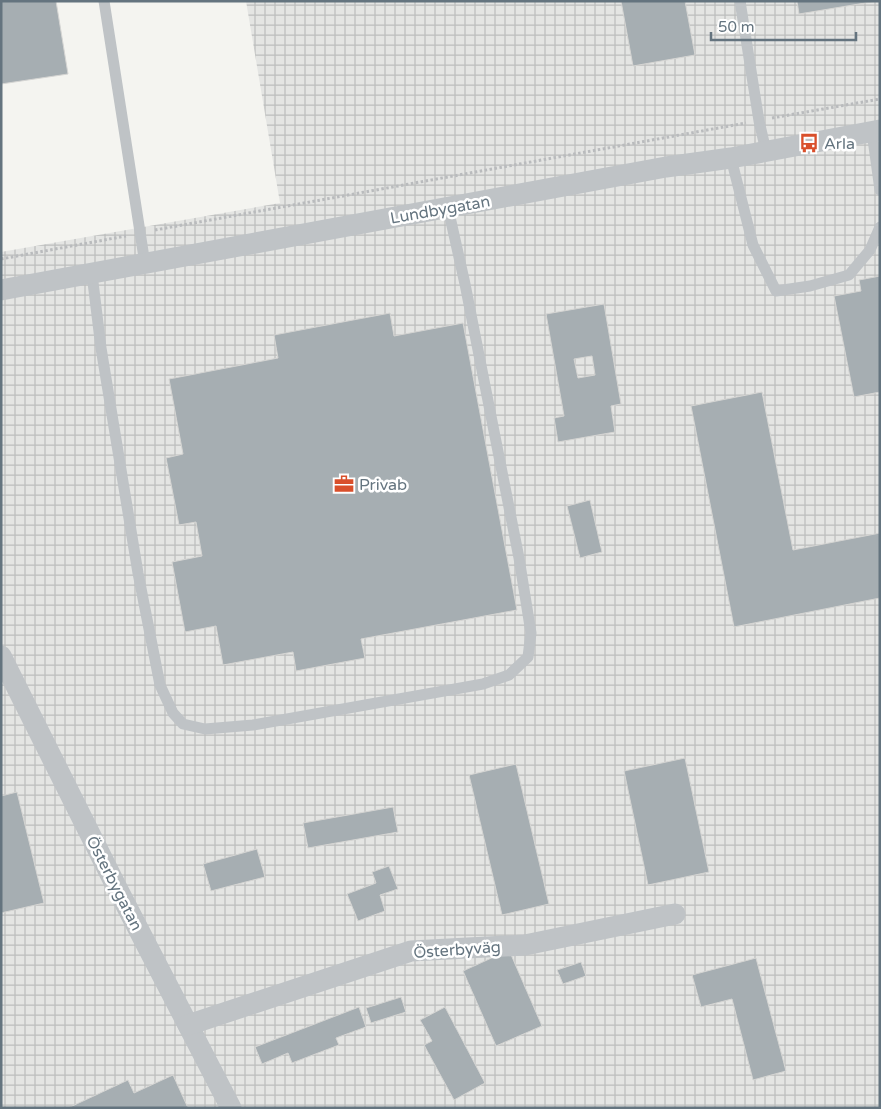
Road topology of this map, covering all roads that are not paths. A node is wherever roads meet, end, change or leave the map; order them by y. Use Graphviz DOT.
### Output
graph roads {
  1 [pos="104,1"];
  2 [pos="740,1"];
  3 [pos="876,131"];
  4 [pos="766,151"];
  5 [pos="731,158"];
  6 [pos="880,190"];
  7 [pos="448,208"];
  8 [pos="880,226"];
  9 [pos="145,264"];
  10 [pos="92,274"];
  11 [pos="1,290"];
  12 [pos="1,656"];
  13 [pos="675,914"];
  14 [pos="188,1025"];
  15 [pos="231,1108"];
  1 -- 9 [label="lane"];
  2 -- 4 [label="lane"];
  3 -- 4 [label="street, Lundbygatan"];
  3 -- 6 [label="lane"];
  4 -- 5 [label="street, Lundbygatan"];
  5 -- 7 [label="street, Lundbygatan"];
  5 -- 8 [label="lane"];
  7 -- 9 [label="street, Lundbygatan"];
  7 -- 10 [label="lane"];
  9 -- 10 [label="street, Lundbygatan"];
  10 -- 11 [label="street, Lundbygatan"];
  12 -- 14 [label="street, Österbygatan"];
  13 -- 14 [label="street, Österbyväg"];
  14 -- 15 [label="street, Österbygatan"];
}
